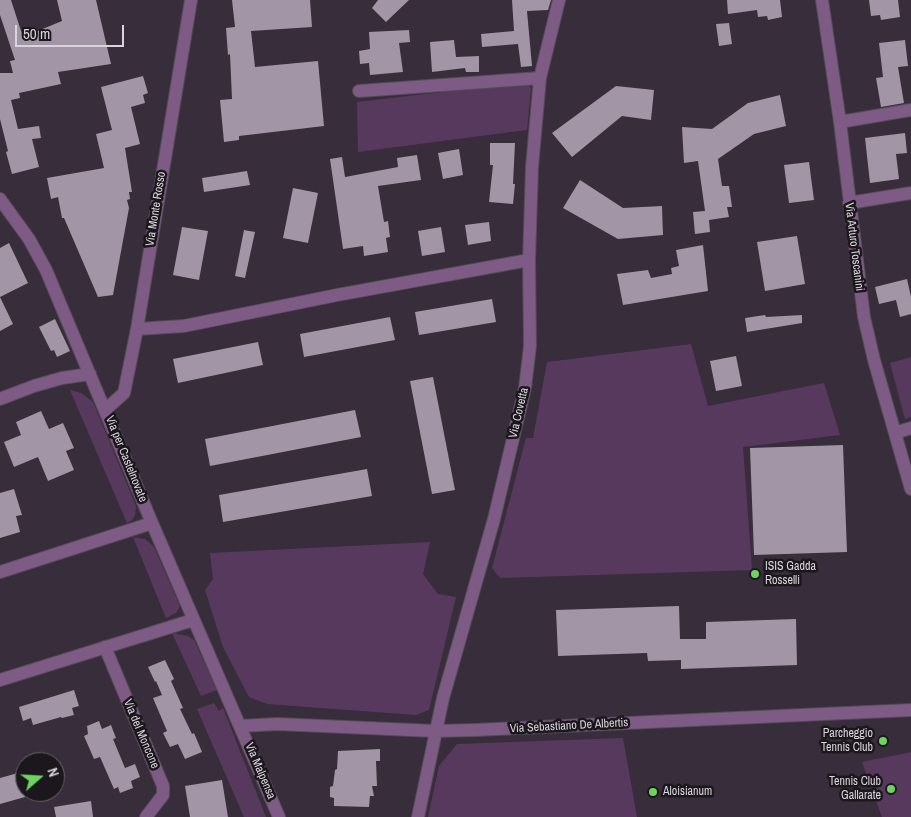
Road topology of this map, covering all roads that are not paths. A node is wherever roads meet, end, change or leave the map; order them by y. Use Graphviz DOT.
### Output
graph roads {
  1 [pos="191,0"];
  2 [pos="559,0"];
  3 [pos="822,0"];
  4 [pos="540,78"];
  5 [pos="359,91"];
  6 [pos="911,110"];
  7 [pos="840,122"];
  8 [pos="911,193"];
  9 [pos="0,199"];
  10 [pos="848,203"];
  11 [pos="529,260"];
  12 [pos="136,329"];
  13 [pos="90,374"];
  14 [pos="0,398"];
  15 [pos="105,410"];
  16 [pos="911,428"];
  17 [pos="894,433"];
  18 [pos="911,489"];
  19 [pos="152,523"];
  20 [pos="0,572"];
  21 [pos="194,620"];
  22 [pos="105,647"];
  23 [pos="0,680"];
  24 [pos="911,703"];
  25 [pos="911,710"];
  26 [pos="897,711"];
  27 [pos="240,726"];
  28 [pos="435,731"];
  29 [pos="146,817"];
  30 [pos="279,817"];
  31 [pos="418,817"];
  1 -- 12 [label="street, Via Monte Rosso"];
  2 -- 4 [label="street, Via Covetta"];
  3 -- 7 [label="street, Via Arturo Toscanini"];
  4 -- 5 [label="street"];
  4 -- 11 [label="street, Via Covetta"];
  6 -- 7 [label="street"];
  7 -- 10 [label="street, Via Arturo Toscanini"];
  8 -- 10 [label="street"];
  9 -- 13 [label="street, Via per Castelnovate"];
  10 -- 17 [label="street, Via Arturo Toscanini"];
  11 -- 12 [label="street"];
  11 -- 28 [label="street, Via Covetta"];
  12 -- 15 [label="street, Via Monte Rosso"];
  13 -- 14 [label="street"];
  13 -- 15 [label="street, Via per Castelnovate"];
  15 -- 19 [label="street, Via per Castelnovate"];
  16 -- 17 [label="street"];
  17 -- 18 [label="street, Via Arturo Toscanini"];
  19 -- 20 [label="street"];
  19 -- 21 [label="street, Via per Castelnovate"];
  21 -- 22 [label="street"];
  21 -- 27 [label="street, Via per Castelnovate"];
  22 -- 23 [label="street"];
  22 -- 29 [label="street, Via del Moncone"];
  24 -- 26 [label="street, Via Sebastiano De Albertis"];
  25 -- 26 [label="street, Via Sebastiano De Albertis"];
  26 -- 28 [label="street, Via Sebastiano De Albertis"];
  27 -- 28 [label="street, Via Sebastiano De Albertis"];
  27 -- 30 [label="street, Via Malpensa"];
  28 -- 31 [label="street, Via Covetta"];
}
